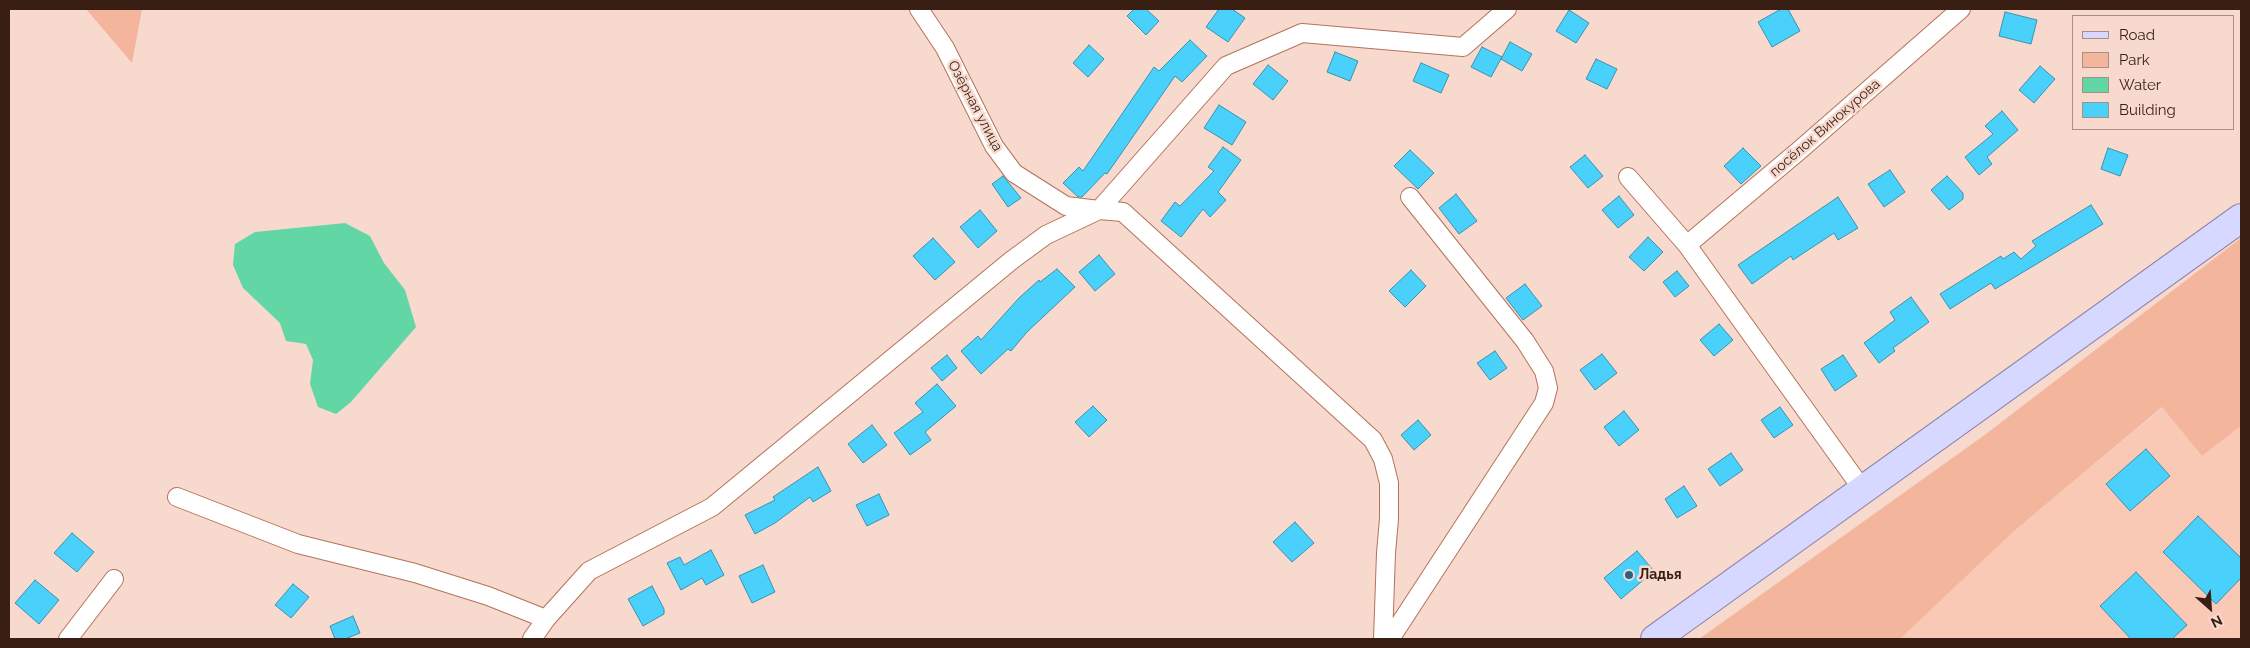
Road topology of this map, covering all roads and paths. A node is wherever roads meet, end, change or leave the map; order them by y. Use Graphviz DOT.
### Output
graph roads {
  1 [pos="919,9"];
  2 [pos="1507,9"];
  3 [pos="1961,9"];
  4 [pos="1628,177"];
  5 [pos="1410,197"];
  6 [pos="1099,210"];
  7 [pos="2241,218"];
  8 [pos="1687,245"];
  9 [pos="1863,490"];
  10 [pos="177,496"];
  11 [pos="114,579"];
  12 [pos="546,618"];
  13 [pos="68,639"];
  14 [pos="532,639"];
  15 [pos="1383,639"];
  16 [pos="1390,639"];
  17 [pos="1656,639"];
  1 -- 6 [label="street, Озёрная улица"];
  2 -- 6 [label="street"];
  3 -- 8 [label="street, посёлок Винокурова"];
  4 -- 8 [label="street"];
  5 -- 16 [label="street"];
  6 -- 12 [label="street"];
  6 -- 15 [label="street, Озёрная улица"];
  7 -- 9 [label="main road"];
  8 -- 9 [label="street"];
  9 -- 17 [label="main road"];
  10 -- 12 [label="street"];
  11 -- 13 [label="street"];
  12 -- 14 [label="street"];
}
